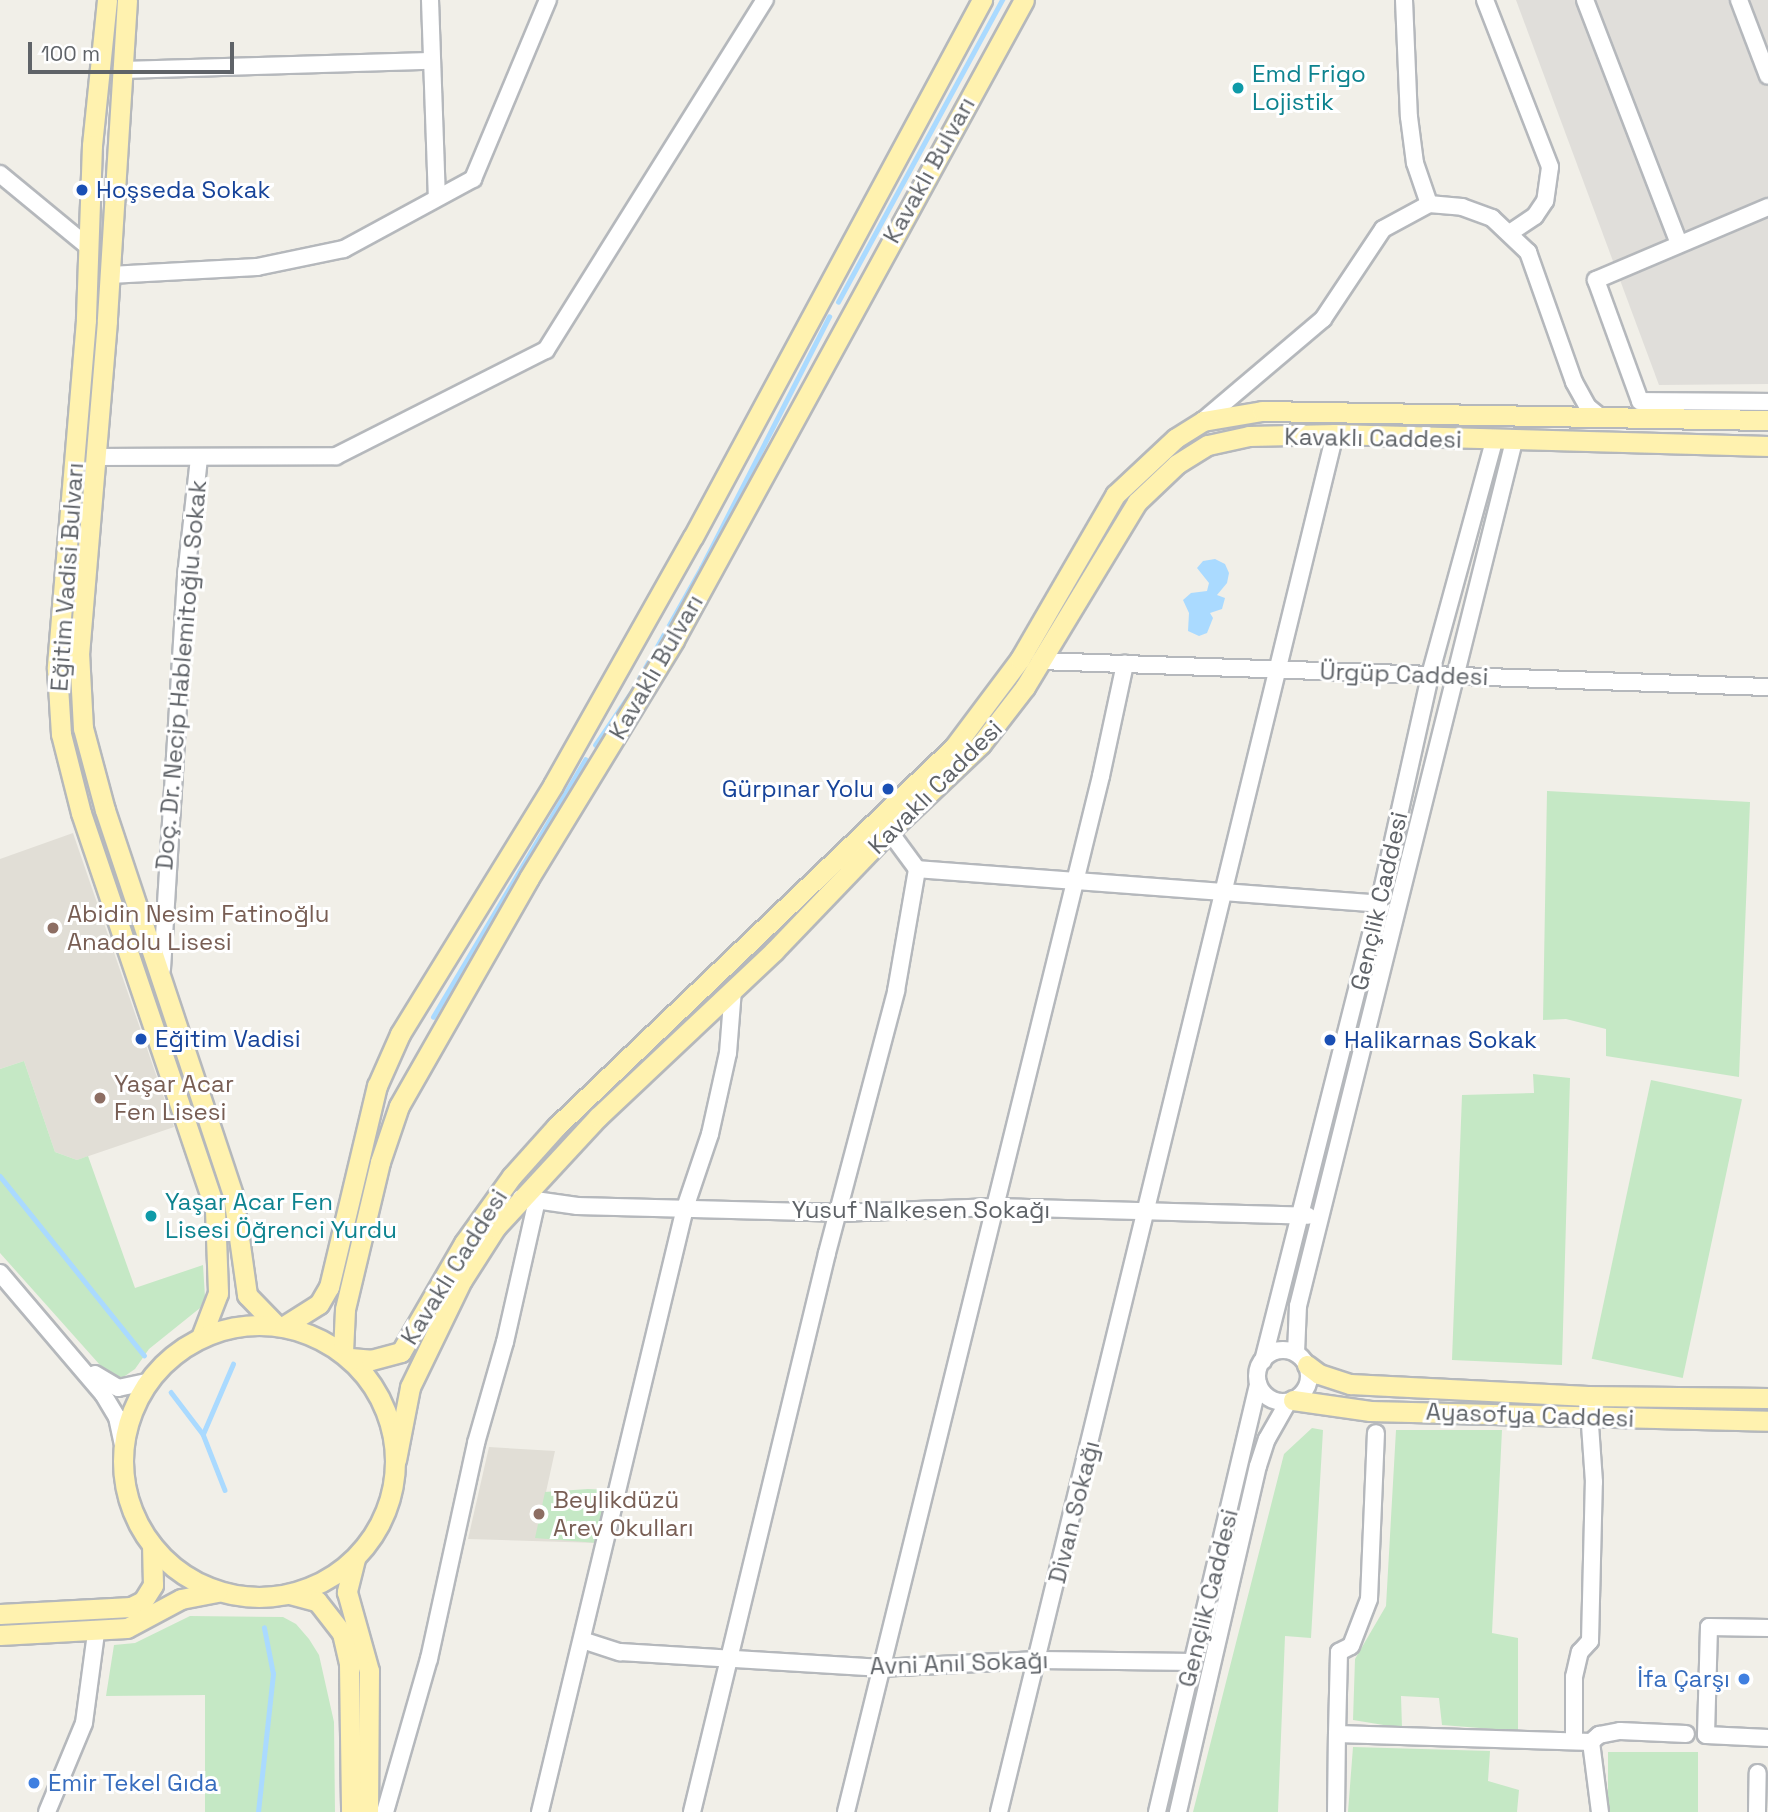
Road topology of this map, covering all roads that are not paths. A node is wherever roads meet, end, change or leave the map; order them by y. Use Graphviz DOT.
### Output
graph roads {
  1 [pos="107,0"];
  2 [pos="127,0"];
  3 [pos="430,0"];
  4 [pos="548,0"];
  5 [pos="765,0"];
  6 [pos="982,0"];
  7 [pos="1024,0"];
  8 [pos="1404,0"];
  9 [pos="1485,0"];
  10 [pos="1586,0"];
  11 [pos="1739,0"];
  12 [pos="430,61"];
  13 [pos="122,70"];
  14 [pos="1768,76"];
  15 [pos="0,174"];
  16 [pos="437,196"];
  17 [pos="1429,204"];
  18 [pos="1768,207"];
  19 [pos="1511,232"];
  20 [pos="85,244"];
  21 [pos="1679,244"];
  22 [pos="87,274"];
  23 [pos="110,275"];
  24 [pos="1768,402"];
  25 [pos="1603,419"];
  26 [pos="1768,419"];
  27 [pos="1203,421"];
  28 [pos="1335,434"];
  29 [pos="1494,441"];
  30 [pos="1514,441"];
  31 [pos="1768,446"];
  32 [pos="95,457"];
  33 [pos="199,459"];
  34 [pos="1040,661"];
  35 [pos="1125,664"];
  36 [pos="1276,670"];
  37 [pos="1430,675"];
  38 [pos="1454,676"];
  39 [pos="1768,687"];
  40 [pos="889,831"];
  41 [pos="917,869"];
  42 [pos="1075,882"];
  43 [pos="1222,888"];
  44 [pos="1379,904"];
  45 [pos="162,974"];
  46 [pos="733,990"];
  47 [pos="529,1201"];
  48 [pos="995,1207"];
  49 [pos="685,1208"];
  50 [pos="1147,1211"];
  51 [pos="838,1213"];
  52 [pos="1300,1214"];
  53 [pos="1322,1219"];
  54 [pos="0,1273"];
  55 [pos="280,1325"];
  56 [pos="201,1337"];
  57 [pos="67,1349"];
  58 [pos="347,1355"];
  59 [pos="1301,1359"];
  60 [pos="1263,1360"];
  61 [pos="147,1382"];
  62 [pos="1258,1384"];
  63 [pos="1588,1396"];
  64 [pos="1768,1398"];
  65 [pos="1291,1401"];
  66 [pos="1588,1417"];
  67 [pos="1768,1421"];
  68 [pos="1376,1433"];
  69 [pos="123,1445"];
  70 [pos="396,1460"];
  71 [pos="152,1545"];
  72 [pos="355,1559"];
  73 [pos="219,1591"];
  74 [pos="289,1594"];
  75 [pos="0,1614"];
  76 [pos="1768,1628"];
  77 [pos="96,1633"];
  78 [pos="0,1635"];
  79 [pos="582,1640"];
  80 [pos="726,1657"];
  81 [pos="1038,1660"];
  82 [pos="1193,1662"];
  83 [pos="879,1668"];
  84 [pos="1337,1734"];
  85 [pos="1686,1734"];
  86 [pos="1768,1738"];
  87 [pos="1574,1741"];
  88 [pos="1591,1742"];
  89 [pos="1758,1773"];
  90 [pos="47,1812"];
  91 [pos="352,1812"];
  92 [pos="368,1812"];
  93 [pos="385,1812"];
  94 [pos="540,1812"];
  95 [pos="692,1812"];
  96 [pos="846,1812"];
  97 [pos="999,1812"];
  98 [pos="1157,1812"];
  99 [pos="1178,1812"];
  100 [pos="1336,1812"];
  101 [pos="1600,1812"];
  102 [pos="1757,1812"];
  1 -- 20 [label="main road, Eğitim Vadisi Bulvarı"];
  2 -- 13 [label="main road, Eğitim Vadisi Bulvarı"];
  3 -- 12 [label="street"];
  4 -- 16 [label="street"];
  5 -- 33 [label="street"];
  6 -- 55 [label="main road, Kavaklı Bulvarı"];
  7 -- 58 [label="main road, Kavaklı Bulvarı"];
  8 -- 17 [label="street"];
  9 -- 19 [label="street"];
  10 -- 21 [label="street"];
  11 -- 14 [label="street"];
  12 -- 13 [label="street"];
  12 -- 16 [label="street"];
  13 -- 23 [label="main road, Eğitim Vadisi Bulvarı"];
  15 -- 20 [label="street"];
  16 -- 23 [label="street"];
  17 -- 19 [label="street"];
  17 -- 27 [label="street"];
  18 -- 21 [label="street"];
  19 -- 25 [label="street"];
  20 -- 22 [label="main road, Eğitim Vadisi Bulvarı"];
  21 -- 24 [label="street"];
  22 -- 23 [label="main road"];
  22 -- 56 [label="main road, Eğitim Vadisi Bulvarı"];
  23 -- 32 [label="main road, Eğitim Vadisi Bulvarı"];
  25 -- 26 [label="main road, Kavaklı Caddesi"];
  25 -- 27 [label="main road, Kavaklı Caddesi"];
  27 -- 58 [label="main road, Kavaklı Caddesi"];
  28 -- 29 [label="main road, Kavaklı Caddesi"];
  28 -- 34 [label="main road, Kavaklı Caddesi"];
  28 -- 36 [label="street, Divan Sokağı"];
  29 -- 30 [label="main road, Kavaklı Caddesi"];
  29 -- 37 [label="street, Gençlik Caddesi"];
  30 -- 31 [label="main road, Kavaklı Caddesi"];
  30 -- 38 [label="street, Gençlik Caddesi"];
  32 -- 33 [label="street"];
  32 -- 45 [label="main road, Eğitim Vadisi Bulvarı"];
  33 -- 45 [label="street, Doç. Dr. Necip Hablemitoğlu Sokak"];
  34 -- 35 [label="street, Ürgüp Caddesi"];
  34 -- 40 [label="main road, Kavaklı Caddesi"];
  35 -- 36 [label="street, Ürgüp Caddesi"];
  35 -- 42 [label="street"];
  36 -- 37 [label="street, Ürgüp Caddesi"];
  36 -- 43 [label="street, Divan Sokağı"];
  37 -- 38 [label="street, Ürgüp Caddesi"];
  37 -- 44 [label="street, Gençlik Caddesi"];
  38 -- 39 [label="street, Ürgüp Caddesi"];
  38 -- 53 [label="street, Gençlik Caddesi"];
  40 -- 41 [label="street"];
  40 -- 46 [label="main road, Kavaklı Caddesi"];
  41 -- 42 [label="street"];
  41 -- 51 [label="street"];
  42 -- 43 [label="street"];
  42 -- 48 [label="street"];
  43 -- 44 [label="street"];
  43 -- 50 [label="street, Divan Sokağı"];
  44 -- 52 [label="street, Gençlik Caddesi"];
  45 -- 55 [label="main road, Eğitim Vadisi Bulvarı"];
  46 -- 47 [label="main road, Kavaklı Caddesi"];
  46 -- 49 [label="street"];
  47 -- 49 [label="street, Yusuf Nalkesen Sokağı"];
  47 -- 70 [label="main road, Kavaklı Caddesi"];
  47 -- 93 [label="street"];
  48 -- 50 [label="street, Yusuf Nalkesen Sokağı"];
  48 -- 51 [label="street, Yusuf Nalkesen Sokağı"];
  48 -- 83 [label="street"];
  49 -- 51 [label="street, Yusuf Nalkesen Sokağı"];
  49 -- 79 [label="street"];
  50 -- 52 [label="street, Yusuf Nalkesen Sokağı"];
  50 -- 81 [label="street, Divan Sokağı"];
  51 -- 80 [label="street"];
  52 -- 53 [label="street, Yusuf Nalkesen Sokağı"];
  52 -- 60 [label="street, Gençlik Caddesi"];
  53 -- 59 [label="street, Gençlik Caddesi"];
  54 -- 57 [label="street"];
  55 -- 56 [label="main road"];
  55 -- 58 [label="main road"];
  56 -- 61 [label="main road"];
  57 -- 61 [label="street"];
  57 -- 69 [label="street"];
  58 -- 70 [label="main road"];
  59 -- 60 [label="street"];
  59 -- 63 [label="main road, Ayasofya Caddesi"];
  59 -- 65 [label="street"];
  60 -- 62 [label="street"];
  61 -- 69 [label="main road"];
  62 -- 65 [label="street"];
  62 -- 82 [label="street, Gençlik Caddesi"];
  63 -- 64 [label="main road, Ayasofya Caddesi"];
  63 -- 66 [label="street"];
  65 -- 66 [label="main road, Ayasofya Caddesi"];
  65 -- 99 [label="street, Gençlik Caddesi"];
  66 -- 67 [label="main road, Ayasofya Caddesi"];
  66 -- 87 [label="street"];
  68 -- 84 [label="street"];
  69 -- 71 [label="main road"];
  70 -- 72 [label="main road, Kavaklı Caddesi"];
  71 -- 73 [label="main road"];
  71 -- 75 [label="main road"];
  72 -- 74 [label="main road"];
  72 -- 92 [label="main road"];
  73 -- 74 [label="main road"];
  73 -- 77 [label="main road"];
  74 -- 91 [label="main road"];
  76 -- 86 [label="street"];
  77 -- 78 [label="main road"];
  77 -- 90 [label="street"];
  79 -- 80 [label="street, Avni Anıl Sokağı"];
  79 -- 94 [label="street"];
  80 -- 83 [label="street, Avni Anıl Sokağı"];
  80 -- 95 [label="street"];
  81 -- 82 [label="street, Avni Anıl Sokağı"];
  81 -- 83 [label="street, Avni Anıl Sokağı"];
  81 -- 97 [label="street, Divan Sokağı"];
  82 -- 98 [label="street, Gençlik Caddesi"];
  83 -- 96 [label="street"];
  84 -- 87 [label="street"];
  84 -- 100 [label="street"];
  85 -- 88 [label="street"];
  87 -- 88 [label="street"];
  88 -- 101 [label="street"];
  89 -- 102 [label="street"];
}
